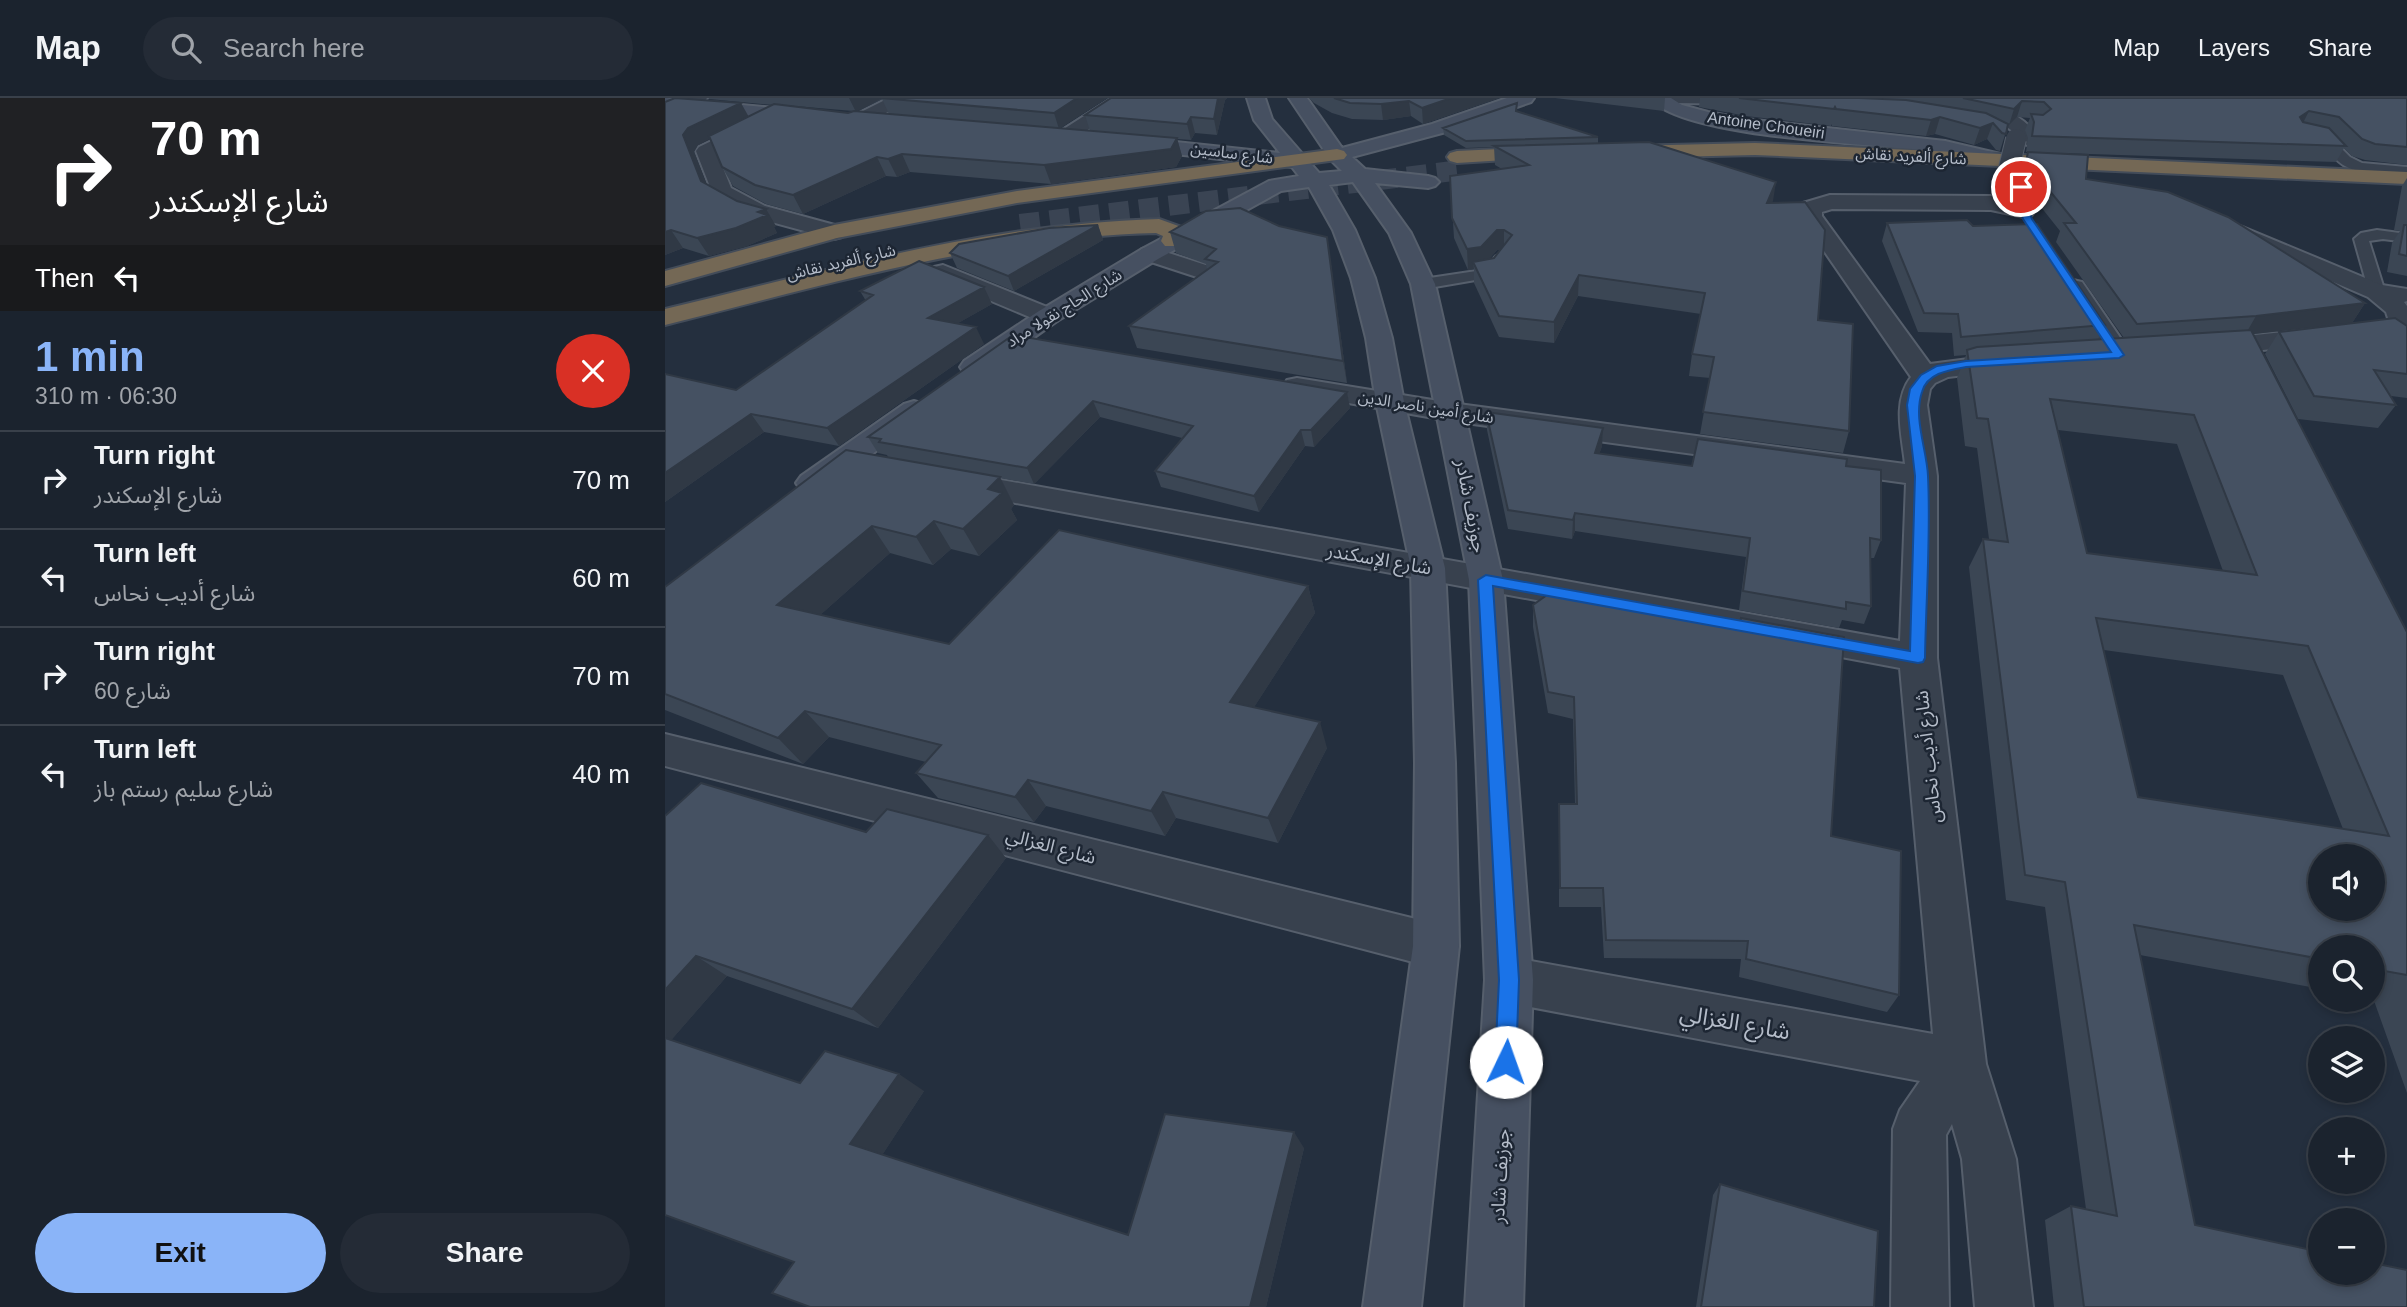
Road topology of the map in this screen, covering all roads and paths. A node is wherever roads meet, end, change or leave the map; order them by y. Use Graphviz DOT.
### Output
graph roads {
  1 [pos="903,98"];
  2 [pos="1125,98"];
  3 [pos="1256,98"];
  4 [pos="1659,98"];
  5 [pos="1672,98"];
  6 [pos="1773,99"];
  7 [pos="1516,100"];
  8 [pos="1934,100"];
  9 [pos="1302,104"];
  10 [pos="678,105"];
  11 [pos="776,115"];
  12 [pos="1263,120"];
  13 [pos="843,121"];
  14 [pos="1340,122"];
  15 [pos="898,125"];
  16 [pos="1372,127"];
  17 [pos="1440,128"];
  18 [pos="2300,134"];
  19 [pos="1056,137"];
  20 [pos="1196,149"];
  21 [pos="1338,155"];
  22 [pos="1556,160"];
  23 [pos="2002,160"];
  24 [pos="1772,163"];
  25 [pos="2407,171"];
  26 [pos="1657,172"];
  27 [pos="1455,173"];
  28 [pos="1359,175"];
  29 [pos="2407,177"];
  30 [pos="1312,178"];
  31 [pos="1428,182"];
  32 [pos="2407,197"];
  33 [pos="1020,217"];
  34 [pos="2210,220"];
  35 [pos="834,232"];
  36 [pos="1400,233"];
  37 [pos="2407,238"];
  38 [pos="1173,242"];
  39 [pos="1150,254"];
  40 [pos="1503,256"];
  41 [pos="2061,270"];
  42 [pos="943,272"];
  43 [pos="1203,272"];
  44 [pos="665,279"];
  45 [pos="1423,284"];
  46 [pos="665,291"];
  47 [pos="2377,292"];
  48 [pos="2407,296"];
  49 [pos="665,309"];
  50 [pos="1048,316"];
  51 [pos="665,317"];
  52 [pos="2405,328"];
  53 [pos="1014,338"];
  54 [pos="1055,345"];
  55 [pos="2182,350"];
  56 [pos="2091,356"];
  57 [pos="2035,360"];
  58 [pos="1925,377"];
  59 [pos="1270,382"];
  60 [pos="1391,402"];
  61 [pos="1451,412"];
  62 [pos="841,461"];
  63 [pos="882,469"];
  64 [pos="923,476"];
  65 [pos="1922,476"];
  66 [pos="786,503"];
  67 [pos="1428,568"];
  68 [pos="1486,580"];
  69 [pos="1918,658"];
  70 [pos="665,750"];
  71 [pos="1436,946"];
  72 [pos="1509,980"];
  73 [pos="1961,1064"];
  74 [pos="1392,1307"];
  75 [pos="1494,1307"];
  76 [pos="1920,1307"];
  77 [pos="2004,1307"];
  1 -- 13 [label="street"];
  2 -- 19 [label="street"];
  3 -- 12 [label="main road"];
  4 -- 23 [label="main road, Antoine Choueiri"];
  5 -- 6 [label="street"];
  7 -- 17 [label="main road"];
  8 -- 58 [label="street, bridge"];
  9 -- 14 [label="main road"];
  9 -- 21 [label="main road, جوزيف شادر"];
  10 -- 11 [label="main road"];
  11 -- 13 [label="main road"];
  11 -- 35 [label="street"];
  12 -- 20 [label="main road"];
  12 -- 30 [label="main road"];
  13 -- 15 [label="main road"];
  16 -- 17 [label="main road"];
  17 -- 21 [label="main road"];
  17 -- 31 [label="main road"];
  18 -- 25 [label="lane"];
  19 -- 20 [label="main road, شارع ساسين"];
  20 -- 30 [label="main road, شارع ساسين"];
  21 -- 28 [label="main road, جوزيف شادر"];
  21 -- 30 [label="highway"];
  22 -- 27 [label="highway"];
  23 -- 24 [label="highway, شارع ألفريد نقاش"];
  23 -- 29 [label="highway, شارع ألفريد نقاش"];
  24 -- 26 [label="highway"];
  24 -- 32 [label="highway, شارع ألفريد نقاش"];
  27 -- 31 [label="main road"];
  27 -- 36 [label="main road"];
  28 -- 30 [label="main road"];
  28 -- 31 [label="main road"];
  28 -- 36 [label="main road, جوزيف شادر"];
  30 -- 33 [label="highway"];
  30 -- 38 [label="main road, شارع الحاج نقولا مراد"];
  30 -- 60 [label="main road"];
  33 -- 35 [label="highway"];
  33 -- 38 [label="highway"];
  33 -- 46 [label="highway, شارع ألفريد نقاش"];
  33 -- 49 [label="highway, شارع ألفريد نقاش"];
  33 -- 51 [label="highway"];
  34 -- 47 [label="street"];
  35 -- 44 [label="highway"];
  36 -- 45 [label="main road, جوزيف شادر"];
  37 -- 47 [label="lane"];
  38 -- 39 [label="main road, شارع الحاج نقولا مراد"];
  39 -- 43 [label="street"];
  39 -- 50 [label="main road, شارع الحاج نقولا مراد"];
  40 -- 45 [label="lane"];
  41 -- 56 [label="street"];
  42 -- 50 [label="street"];
  45 -- 61 [label="main road, جوزيف شادر"];
  47 -- 48 [label="street"];
  47 -- 52 [label="street"];
  50 -- 53 [label="main road, شارع الحاج نقولا مراد"];
  52 -- 55 [label="street"];
  53 -- 54 [label="street"];
  53 -- 62 [label="main road, شارع الحاج نقولا مراد"];
  57 -- 58 [label="street"];
  58 -- 65 [label="street, شارع أديب نحاس"];
  59 -- 60 [label="street, شارع أمين ناصر الدين"];
  60 -- 61 [label="street, شارع أمين ناصر الدين"];
  60 -- 67 [label="main road"];
  61 -- 65 [label="street, شارع أمين ناصر الدين"];
  61 -- 68 [label="main road, جوزيف شادر"];
  62 -- 63 [label="street"];
  62 -- 66 [label="main road, شارع الحاج نقولا مراد"];
  64 -- 67 [label="street, شارع الإسكندر"];
  65 -- 69 [label="street, شارع أديب نحاس"];
  67 -- 68 [label="street, شارع الإسكندر"];
  67 -- 71 [label="main road"];
  68 -- 69 [label="street, شارع الإسكندر"];
  68 -- 72 [label="main road, جوزيف شادر"];
  69 -- 73 [label="street, شارع أديب نحاس"];
  70 -- 71 [label="street, شارع الغزالي"];
  71 -- 74 [label="main road"];
  72 -- 73 [label="street, شارع الغزالي"];
  72 -- 75 [label="main road, جوزيف شادر"];
  73 -- 76 [label="street"];
  73 -- 77 [label="street, شارع أديب نحاس"];
}
